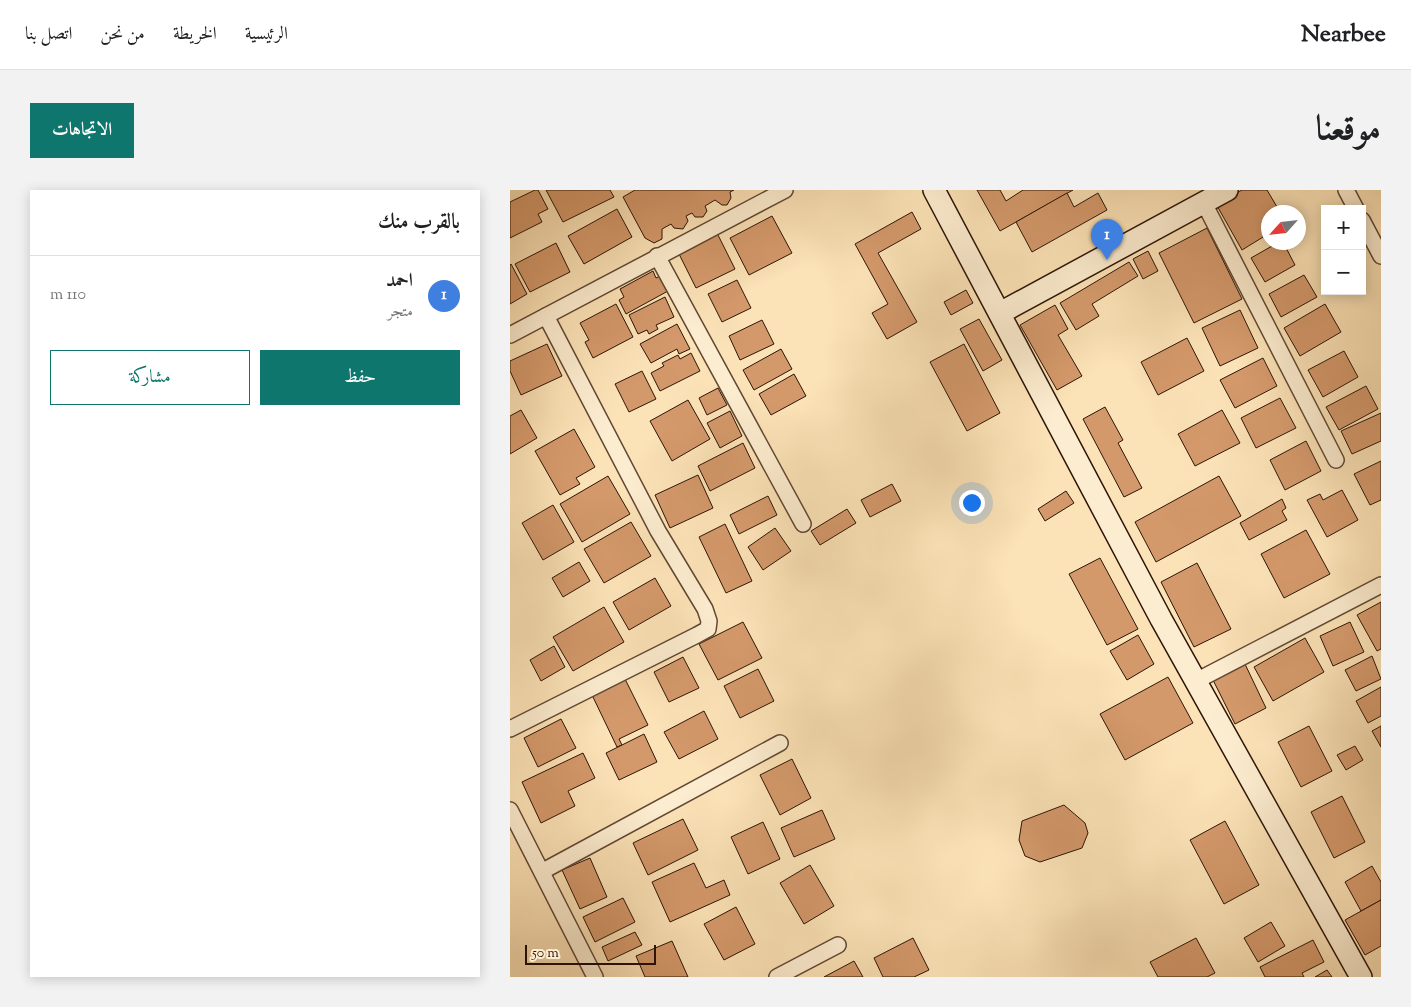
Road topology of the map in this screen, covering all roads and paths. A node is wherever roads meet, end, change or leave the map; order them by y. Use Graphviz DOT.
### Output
graph roads {
  1 [pos="785,190"];
  2 [pos="934,190"];
  3 [pos="1346,190"];
  4 [pos="1218,194"];
  5 [pos="1354,205"];
  6 [pos="1366,228"];
  7 [pos="657,256"];
  8 [pos="1381,256"];
  9 [pos="1000,313"];
  10 [pos="546,316"];
  11 [pos="510,335"];
  12 [pos="1336,460"];
  13 [pos="803,524"];
  14 [pos="1381,585"];
  15 [pos="1196,681"];
  16 [pos="510,729"];
  17 [pos="780,743"];
  18 [pos="510,810"];
  19 [pos="543,871"];
  20 [pos="838,945"];
  21 [pos="595,977"];
  22 [pos="777,977"];
  23 [pos="1361,977"];
  1 -- 7 [label="street"];
  2 -- 9 [label="street"];
  3 -- 5 [label="street"];
  4 -- 9 [label="street"];
  4 -- 12 [label="street"];
  6 -- 8 [label="street"];
  7 -- 10 [label="street"];
  7 -- 13 [label="street"];
  9 -- 15 [label="street"];
  10 -- 11 [label="street"];
  10 -- 16 [label="street"];
  14 -- 15 [label="street"];
  15 -- 23 [label="street"];
  17 -- 19 [label="street"];
  18 -- 19 [label="street"];
  19 -- 21 [label="street"];
  20 -- 22 [label="street"];
}
